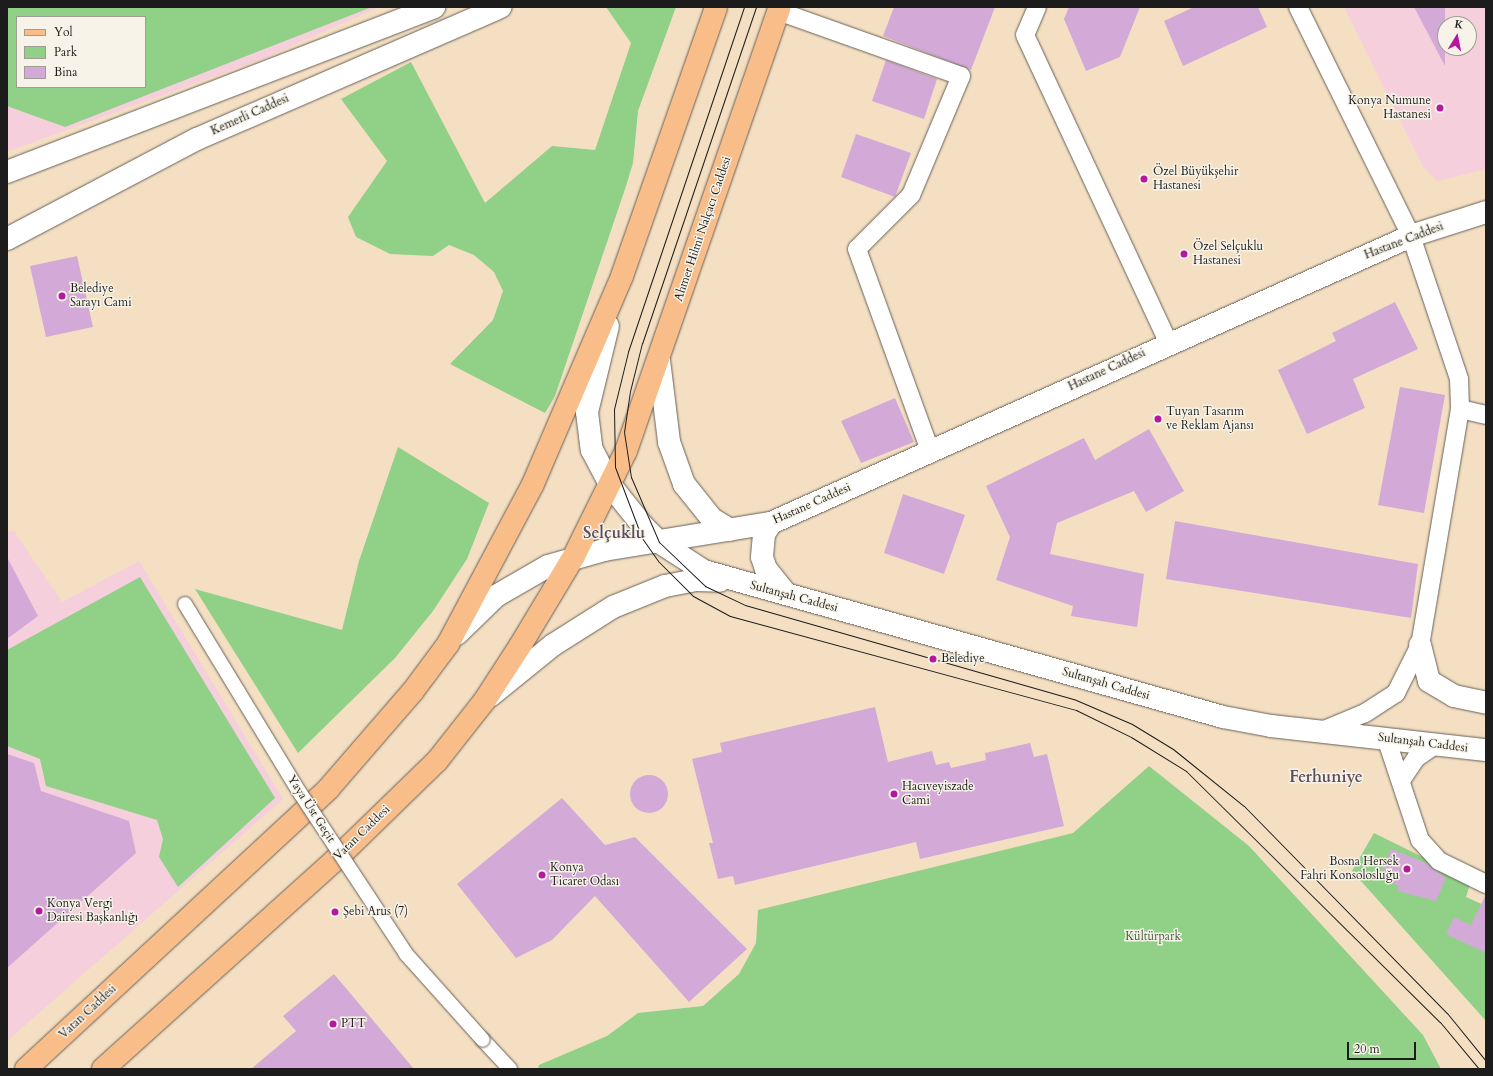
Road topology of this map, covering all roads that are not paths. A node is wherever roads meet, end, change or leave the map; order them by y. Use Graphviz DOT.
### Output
graph roads {
  1 [pos="434,7"];
  2 [pos="500,7"];
  3 [pos="716,7"];
  4 [pos="1037,7"];
  5 [pos="1298,7"];
  6 [pos="779,9"];
  7 [pos="10,167"];
  8 [pos="1486,212"];
  9 [pos="1411,236"];
  10 [pos="7,239"];
  11 [pos="622,276"];
  12 [pos="1168,342"];
  13 [pos="659,360"];
  14 [pos="1460,409"];
  15 [pos="1486,414"];
  16 [pos="930,451"];
  17 [pos="611,486"];
  18 [pos="771,524"];
  19 [pos="730,530"];
  20 [pos="659,542"];
  21 [pos="574,556"];
  22 [pos="733,581"];
  23 [pos="786,594"];
  24 [pos="185,604"];
  25 [pos="448,644"];
  26 [pos="1420,646"];
  27 [pos="485,700"];
  28 [pos="1486,703"];
  29 [pos="1322,731"];
  30 [pos="1386,738"];
  31 [pos="1434,745"];
  32 [pos="1486,750"];
  33 [pos="1402,779"];
  34 [pos="1486,884"];
  35 [pos="26,1069"];
  36 [pos="102,1069"];
  37 [pos="510,1069"];
  1 -- 7 [label="street"];
  2 -- 10 [label="street, Kemerli Caddesi"];
  3 -- 11 [label="main road"];
  4 -- 12 [label="street"];
  5 -- 9 [label="street"];
  6 -- 13 [label="main road, Ahmet Hilmi Nalçacı Caddesi"];
  6 -- 16 [label="street"];
  8 -- 9 [label="street, Hastane Caddesi"];
  9 -- 12 [label="street, Hastane Caddesi"];
  9 -- 14 [label="street"];
  11 -- 17 [label="street"];
  11 -- 25 [label="main road, Vatan Caddesi"];
  12 -- 16 [label="street, Hastane Caddesi"];
  13 -- 17 [label="main road, Ahmet Hilmi Nalçacı Caddesi"];
  13 -- 19 [label="street"];
  14 -- 15 [label="street"];
  14 -- 26 [label="street"];
  16 -- 18 [label="street, Hastane Caddesi"];
  17 -- 20 [label="street"];
  17 -- 21 [label="main road, Vatan Caddesi"];
  18 -- 19 [label="street, Hastane Caddesi"];
  18 -- 23 [label="street"];
  19 -- 20 [label="street, Hastane Caddesi"];
  20 -- 21 [label="street, Hastane Caddesi"];
  20 -- 22 [label="street"];
  21 -- 25 [label="street, Hastane Caddesi"];
  21 -- 27 [label="main road, Vatan Caddesi"];
  22 -- 23 [label="street, Sultanşah Caddesi"];
  22 -- 27 [label="street"];
  23 -- 29 [label="street, Sultanşah Caddesi"];
  24 -- 37 [label="street, Yaya Üst Geçit, bridge"];
  25 -- 35 [label="main road, Vatan Caddesi"];
  26 -- 28 [label="street"];
  26 -- 29 [label="street"];
  27 -- 36 [label="main road, Vatan Caddesi"];
  29 -- 30 [label="street, Sultanşah Caddesi"];
  30 -- 31 [label="street, Sultanşah Caddesi"];
  30 -- 33 [label="street"];
  31 -- 32 [label="street, Sultanşah Caddesi"];
  31 -- 33 [label="street"];
  33 -- 34 [label="street"];
}
